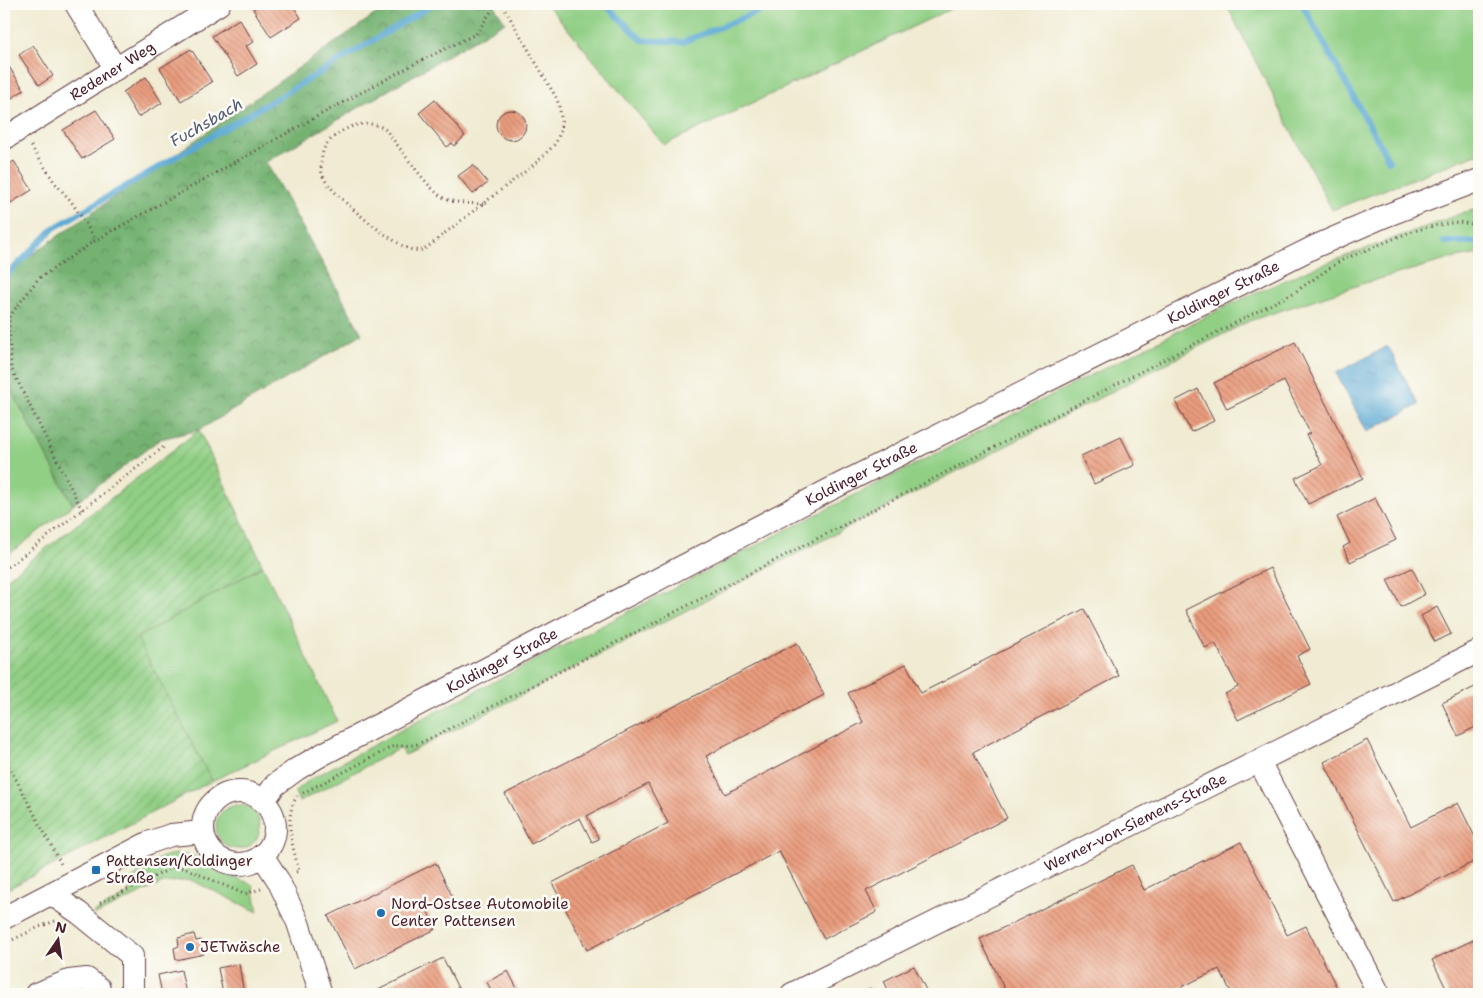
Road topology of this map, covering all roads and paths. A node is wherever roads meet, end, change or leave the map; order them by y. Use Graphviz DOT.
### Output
graph roads {
  1 [pos="76,4"];
  2 [pos="219,4"];
  3 [pos="496,4"];
  4 [pos="502,4"];
  5 [pos="115,68"];
  6 [pos="12,134"];
  7 [pos="1479,180"];
  8 [pos="1441,194"];
  9 [pos="1479,194"];
  10 [pos="482,204"];
  11 [pos="1479,225"];
  12 [pos="96,240"];
  13 [pos="165,446"];
  14 [pos="82,510"];
  15 [pos="4,570"];
  16 [pos="1479,651"];
  17 [pos="4,757"];
  18 [pos="1259,761"];
  19 [pos="263,802"];
  20 [pos="203,832"];
  21 [pos="262,855"];
  22 [pos="62,865"];
  23 [pos="278,880"];
  24 [pos="51,894"];
  25 [pos="80,913"];
  26 [pos="4,918"];
  27 [pos="4,944"];
  28 [pos="36,994"];
  29 [pos="100,994"];
  30 [pos="132,994"];
  31 [pos="321,994"];
  32 [pos="792,994"];
  33 [pos="1379,994"];
  1 -- 5 [label="street"];
  2 -- 5 [label="street, Redener Weg"];
  3 -- 12 [label="path"];
  4 -- 10 [label="path"];
  5 -- 6 [label="street, Redener Weg"];
  6 -- 12 [label="path"];
  7 -- 8 [label="street, Koldinger Straße"];
  8 -- 9 [label="street"];
  8 -- 19 [label="street, Koldinger Straße"];
  10 -- 10 [label="path"];
  11 -- 23 [label="path"];
  12 -- 14 [label="path"];
  13 -- 14 [label="path"];
  14 -- 15 [label="path"];
  16 -- 18 [label="street, Werner-von-Siemens-Straße"];
  17 -- 22 [label="path"];
  18 -- 32 [label="street, Werner-von-Siemens-Straße"];
  18 -- 33 [label="street"];
  19 -- 20 [label="street"];
  19 -- 21 [label="street"];
  20 -- 21 [label="street"];
  20 -- 24 [label="street"];
  21 -- 23 [label="street"];
  23 -- 25 [label="path"];
  23 -- 31 [label="street"];
  24 -- 25 [label="street"];
  24 -- 26 [label="street"];
  25 -- 27 [label="path"];
  25 -- 30 [label="street"];
  28 -- 29 [label="street"];
}
